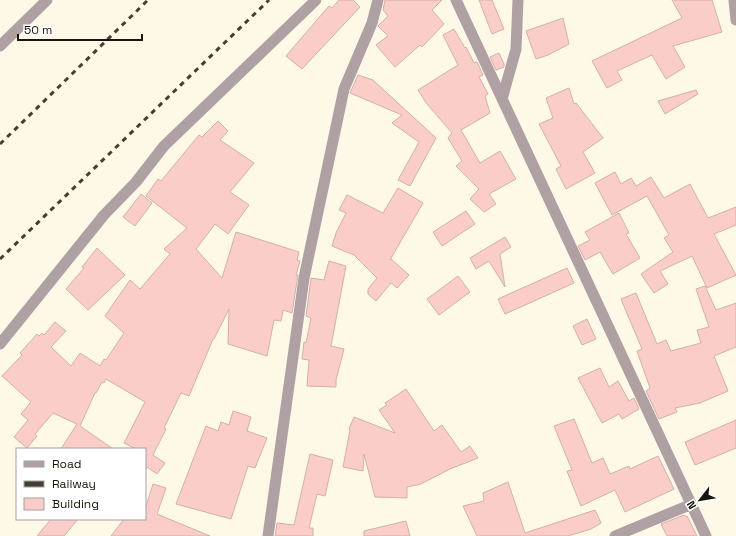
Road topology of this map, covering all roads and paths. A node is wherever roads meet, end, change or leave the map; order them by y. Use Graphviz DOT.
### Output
graph roads {
  1 [pos="47,0"];
  2 [pos="316,0"];
  3 [pos="378,0"];
  4 [pos="456,0"];
  5 [pos="518,0"];
  6 [pos="734,0"];
  7 [pos="736,20"];
  8 [pos="0,46"];
  9 [pos="502,99"];
  10 [pos="0,344"];
  11 [pos="692,504"];
  12 [pos="268,536"];
  13 [pos="615,536"];
  14 [pos="706,536"];
  1 -- 8 [label="street"];
  2 -- 10 [label="street"];
  3 -- 12 [label="street"];
  4 -- 9 [label="street"];
  5 -- 9 [label="street"];
  6 -- 7 [label="street"];
  9 -- 11 [label="street"];
  11 -- 13 [label="street"];
  11 -- 14 [label="street"];
}
